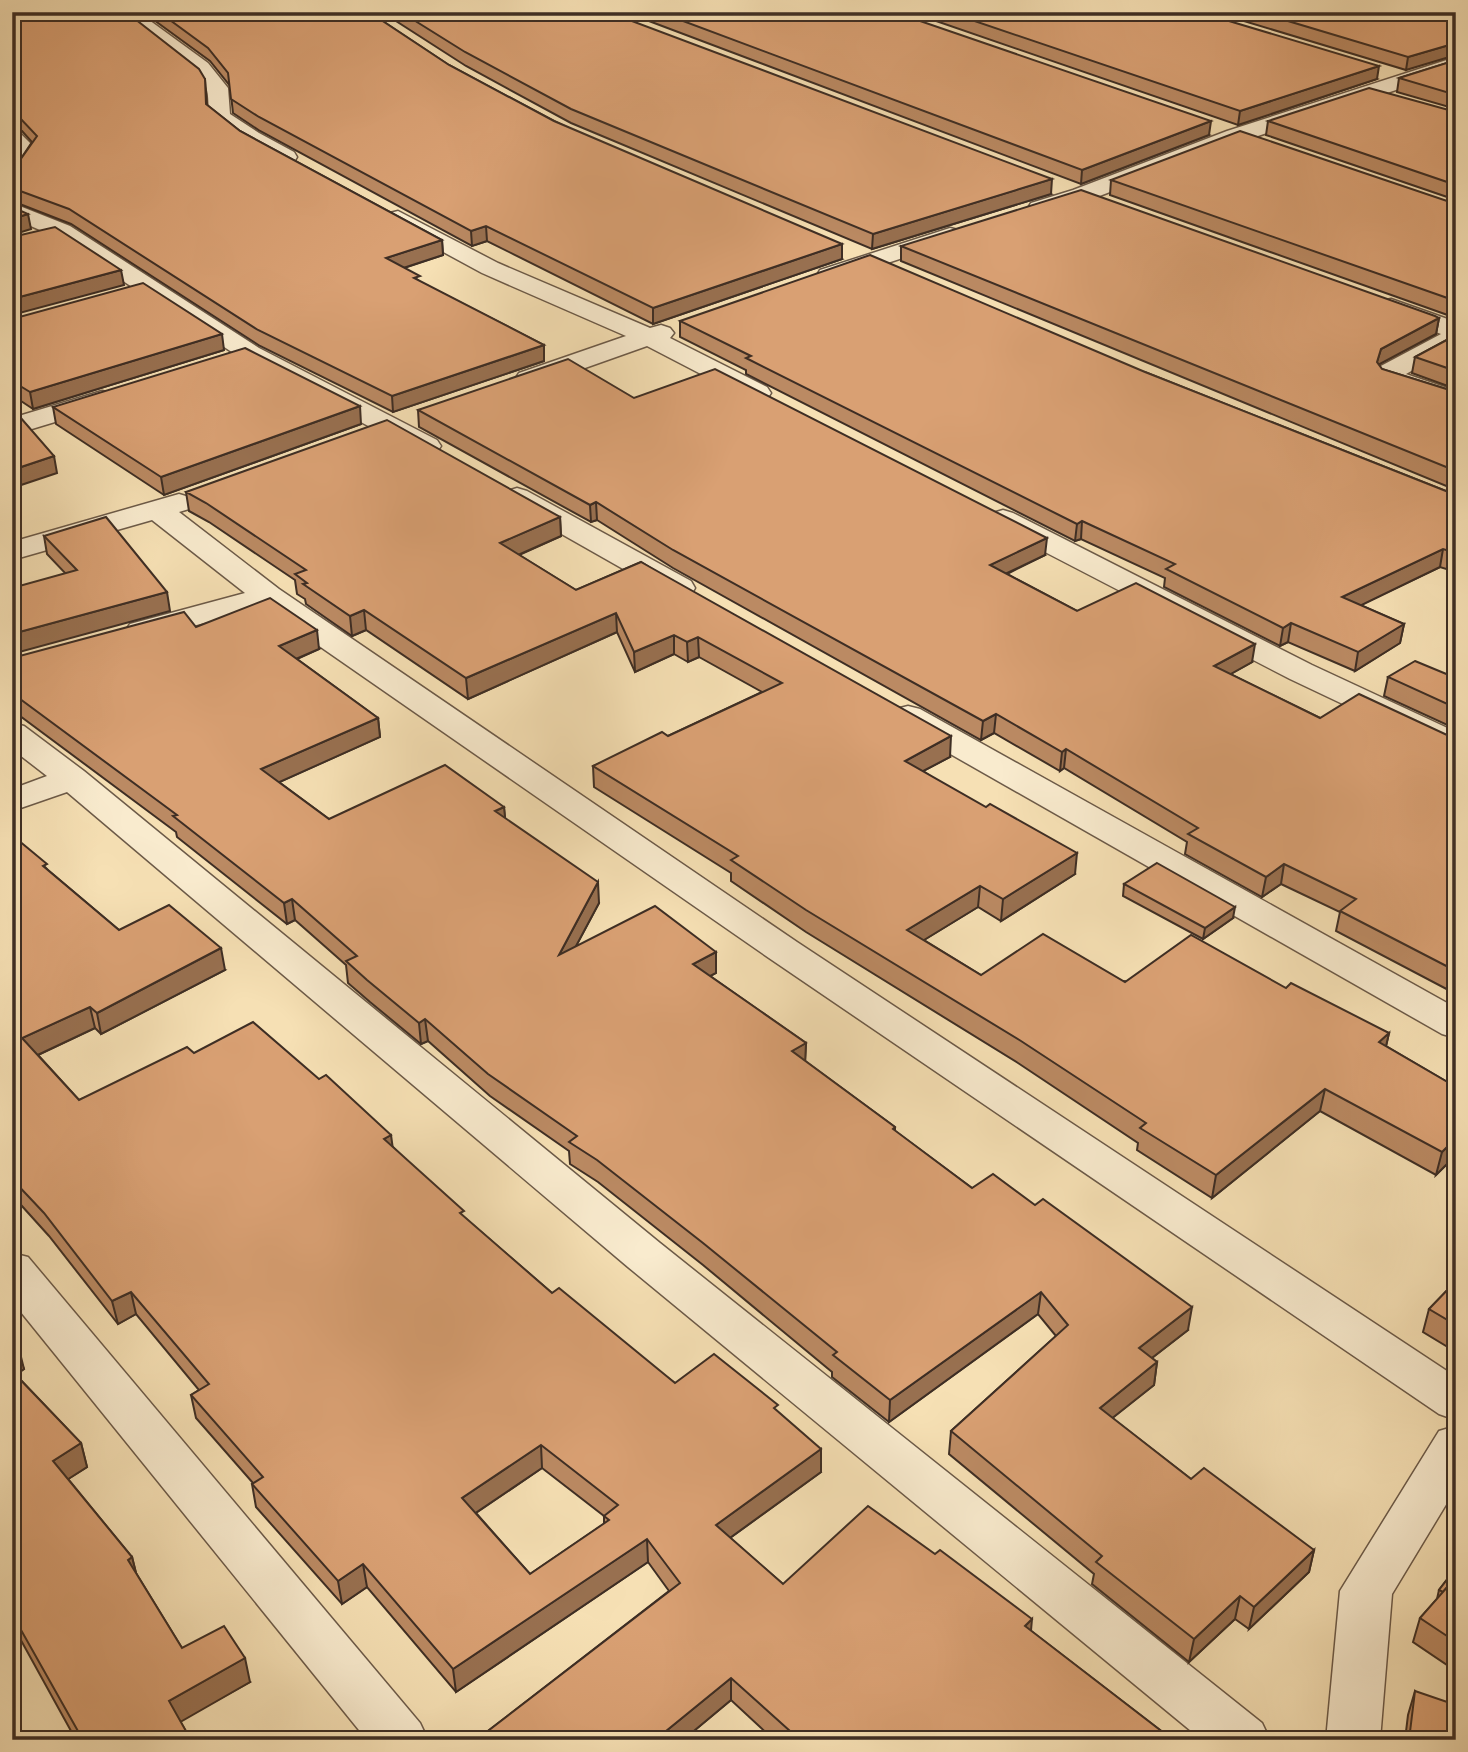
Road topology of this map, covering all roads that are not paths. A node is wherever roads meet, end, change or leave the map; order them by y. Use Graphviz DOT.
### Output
graph roads {
  1 [pos="125,12"];
  2 [pos="1456,63"];
  3 [pos="1369,68"];
  4 [pos="1407,92"];
  5 [pos="1209,127"];
  6 [pos="1236,136"];
  7 [pos="12,138"];
  8 [pos="1274,149"];
  9 [pos="12,170"];
  10 [pos="309,170"];
  11 [pos="1055,185"];
  12 [pos="1081,195"];
  13 [pos="1107,204"];
  14 [pos="380,208"];
  15 [pos="12,210"];
  16 [pos="1016,215"];
  17 [pos="977,227"];
  18 [pos="62,231"];
  19 [pos="25,241"];
  20 [pos="836,244"];
  21 [pos="873,260"];
  22 [pos="911,276"];
  23 [pos="807,282"];
  24 [pos="1364,296"];
  25 [pos="689,323"];
  26 [pos="649,337"];
  27 [pos="507,386"];
  28 [pos="131,390"];
  29 [pos="1456,400"];
  30 [pos="784,407"];
  31 [pos="12,426"];
  32 [pos="452,460"];
  33 [pos="488,480"];
  34 [pos="197,496"];
  35 [pos="981,508"];
  36 [pos="158,510"];
  37 [pos="12,551"];
  38 [pos="268,596"];
  39 [pos="706,603"];
  40 [pos="107,641"];
  41 [pos="887,705"];
  42 [pos="12,733"];
  43 [pos="1456,745"];
  44 [pos="72,778"];
  45 [pos="12,801"];
  46 [pos="1456,1025"];
  47 [pos="12,1269"];
  48 [pos="1456,1401"];
  49 [pos="1456,1445"];
  50 [pos="401,1740"];
  51 [pos="1243,1740"];
  52 [pos="1353,1740"];
  1 -- 10 [label="street"];
  2 -- 4 [label="street"];
  3 -- 4 [label="street"];
  4 -- 6 [label="street"];
  5 -- 6 [label="street"];
  6 -- 8 [label="street"];
  6 -- 12 [label="street"];
  7 -- 9 [label="street"];
  11 -- 12 [label="street"];
  12 -- 13 [label="street"];
  12 -- 16 [label="street"];
  14 -- 26 [label="street"];
  15 -- 18 [label="street"];
  17 -- 21 [label="street"];
  18 -- 19 [label="street"];
  18 -- 32 [label="street"];
  20 -- 21 [label="street"];
  21 -- 22 [label="street"];
  21 -- 23 [label="street"];
  24 -- 29 [label="street"];
  25 -- 26 [label="street"];
  26 -- 27 [label="street"];
  26 -- 30 [label="street"];
  28 -- 31 [label="street"];
  33 -- 39 [label="street"];
  34 -- 36 [label="street"];
  35 -- 43 [label="street"];
  36 -- 37 [label="street"];
  36 -- 38 [label="street"];
  38 -- 40 [label="street"];
  38 -- 48 [label="street"];
  41 -- 46 [label="street"];
  42 -- 44 [label="street"];
  44 -- 45 [label="street"];
  44 -- 51 [label="street"];
  47 -- 50 [label="street"];
  49 -- 52 [label="street"];
}
